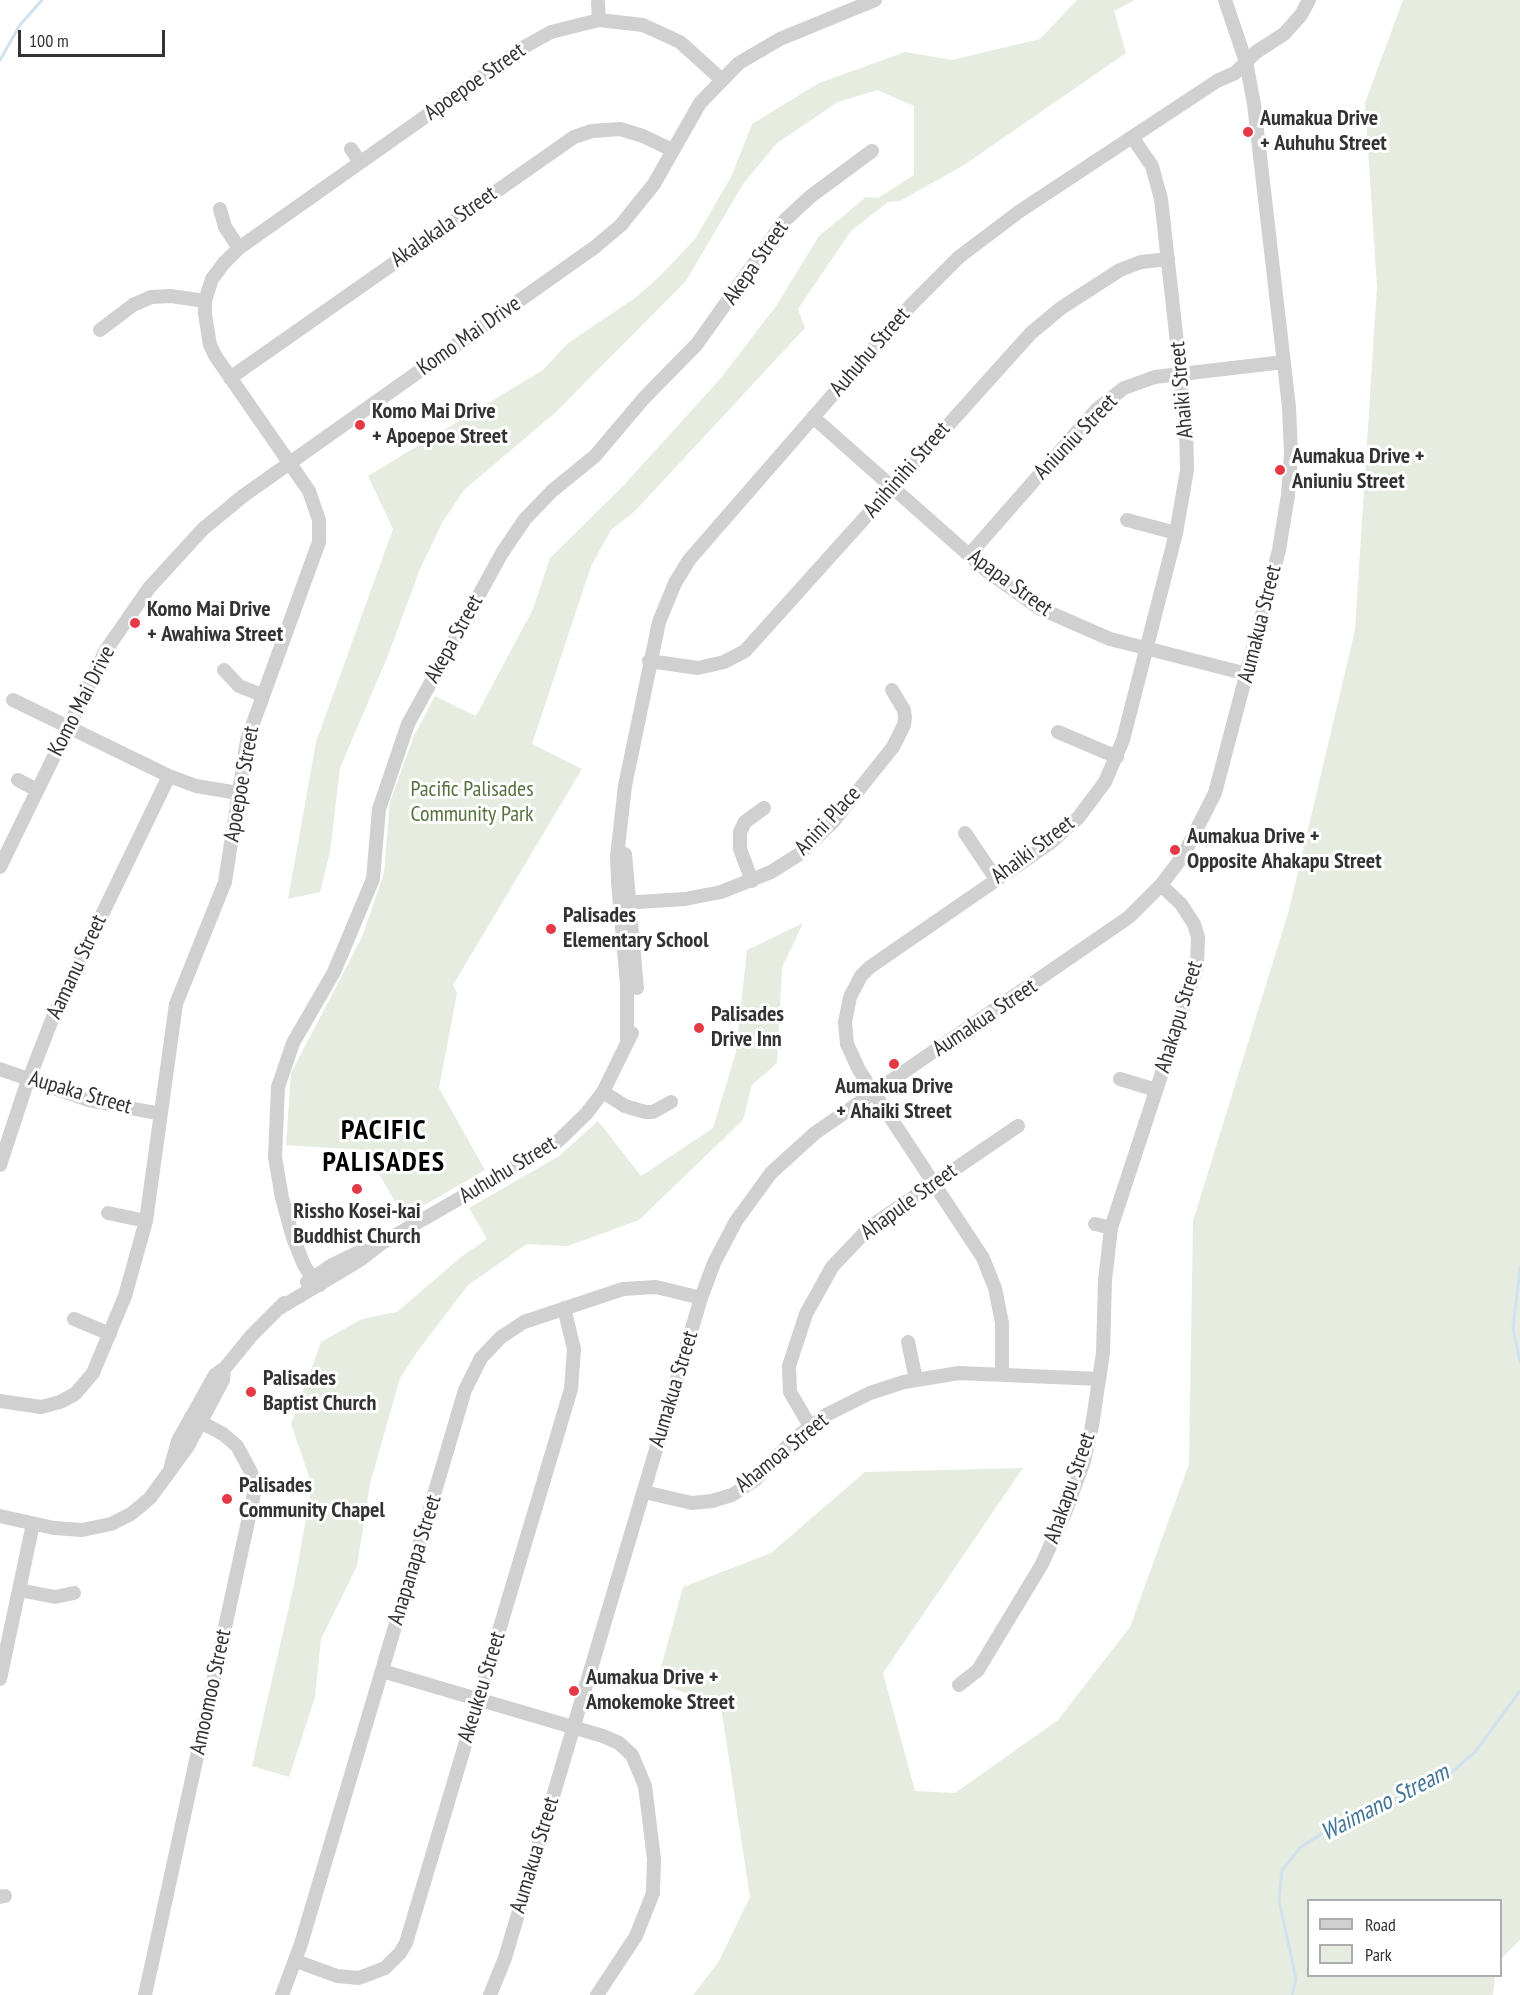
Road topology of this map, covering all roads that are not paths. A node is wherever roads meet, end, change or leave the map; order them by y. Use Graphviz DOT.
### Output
graph roads {
  1 [pos="1224,0"];
  2 [pos="1309,0"];
  3 [pos="868,1"];
  4 [pos="598,3"];
  5 [pos="599,20"];
  6 [pos="1246,62"];
  7 [pos="721,79"];
  8 [pos="1132,137"];
  9 [pos="351,149"];
  10 [pos="672,150"];
  11 [pos="872,151"];
  12 [pos="360,162"];
  13 [pos="220,208"];
  14 [pos="239,248"];
  15 [pos="1168,259"];
  16 [pos="205,301"];
  17 [pos="100,330"];
  18 [pos="1284,362"];
  19 [pos="1181,374"];
  20 [pos="230,378"];
  21 [pos="813,417"];
  22 [pos="290,463"];
  23 [pos="892,487"];
  24 [pos="1127,520"];
  25 [pos="1176,533"];
  26 [pos="969,555"];
  27 [pos="1147,648"];
  28 [pos="649,661"];
  29 [pos="224,670"];
  30 [pos="1247,674"];
  31 [pos="892,690"];
  32 [pos="262,695"];
  33 [pos="13,700"];
  34 [pos="67,727"];
  35 [pos="1058,732"];
  36 [pos="1117,757"];
  37 [pos="169,776"];
  38 [pos="18,780"];
  39 [pos="37,790"];
  40 [pos="238,793"];
  41 [pos="764,808"];
  42 [pos="965,833"];
  43 [pos="0,867"];
  44 [pos="996,879"];
  45 [pos="752,881"];
  46 [pos="1161,885"];
  47 [pos="625,903"];
  48 [pos="0,1069"];
  49 [pos="1120,1078"];
  50 [pos="29,1079"];
  51 [pos="1156,1090"];
  52 [pos="603,1092"];
  53 [pos="874,1092"];
  54 [pos="671,1102"];
  55 [pos="161,1114"];
  56 [pos="1018,1126"];
  57 [pos="0,1165"];
  58 [pos="935,1182"];
  59 [pos="108,1213"];
  60 [pos="147,1221"];
  61 [pos="1095,1224"];
  62 [pos="1111,1228"];
  63 [pos="316,1279"];
  64 [pos="701,1298"];
  65 [pos="564,1308"];
  66 [pos="74,1319"];
  67 [pos="110,1334"];
  68 [pos="909,1341"];
  69 [pos="1002,1374"];
  70 [pos="916,1379"];
  71 [pos="1100,1379"];
  72 [pos="0,1401"];
  73 [pos="196,1419"];
  74 [pos="810,1426"];
  75 [pos="644,1492"];
  76 [pos="0,1516"];
  77 [pos="33,1524"];
  78 [pos="19,1590"];
  79 [pos="74,1593"];
  80 [pos="382,1671"];
  81 [pos="0,1679"];
  82 [pos="959,1685"];
  83 [pos="479,1699"];
  84 [pos="574,1727"];
  85 [pos="296,1961"];
  86 [pos="145,1995"];
  87 [pos="282,1995"];
  88 [pos="490,1995"];
  89 [pos="597,1995"];
  1 -- 6 [label="street, Aumakua Street"];
  2 -- 6 [label="street, Auhuhu Street"];
  3 -- 7 [label="street, Komo Mai Drive"];
  4 -- 5 [label="street"];
  5 -- 7 [label="street, Apoepoe Street"];
  5 -- 12 [label="street, Apoepoe Street"];
  6 -- 8 [label="street, Auhuhu Street"];
  6 -- 18 [label="street, Aumakua Street"];
  7 -- 10 [label="street, Komo Mai Drive"];
  8 -- 15 [label="street, Ahaiki Street"];
  8 -- 21 [label="street, Auhuhu Street"];
  9 -- 12 [label="street"];
  10 -- 20 [label="street, Akalakala Street"];
  10 -- 22 [label="street, Komo Mai Drive"];
  11 -- 63 [label="street, Akepa Street"];
  12 -- 14 [label="street, Apoepoe Street"];
  13 -- 14 [label="street"];
  14 -- 16 [label="street, Apoepoe Street"];
  15 -- 19 [label="street, Ahaiki Street"];
  15 -- 23 [label="street, Anihinihi Street"];
  16 -- 17 [label="street"];
  16 -- 20 [label="street, Apoepoe Street"];
  18 -- 19 [label="street, Aniuniu Street"];
  18 -- 30 [label="street, Aumakua Street"];
  19 -- 25 [label="street, Ahaiki Street"];
  19 -- 26 [label="street, Aniuniu Street"];
  20 -- 22 [label="street, Apoepoe Street"];
  21 -- 23 [label="street, Apapa Street"];
  21 -- 28 [label="street, Auhuhu Street"];
  22 -- 32 [label="street, Apoepoe Street"];
  22 -- 34 [label="street, Komo Mai Drive"];
  23 -- 26 [label="street, Apapa Street"];
  23 -- 28 [label="street, Anihinihi Street"];
  24 -- 25 [label="street"];
  25 -- 27 [label="street, Ahaiki Street"];
  26 -- 27 [label="street, Apapa Street"];
  27 -- 30 [label="street, Apapa Street"];
  27 -- 36 [label="street, Ahaiki Street"];
  28 -- 47 [label="street, Auhuhu Street"];
  29 -- 32 [label="street"];
  30 -- 46 [label="street, Aumakua Street"];
  31 -- 45 [label="street, Anini Place"];
  32 -- 40 [label="street, Apoepoe Street"];
  33 -- 34 [label="street"];
  34 -- 37 [label="street"];
  34 -- 39 [label="street, Komo Mai Drive"];
  35 -- 36 [label="street"];
  36 -- 44 [label="street, Ahaiki Street"];
  37 -- 40 [label="street"];
  37 -- 50 [label="street, Aamanu Street"];
  38 -- 39 [label="street"];
  39 -- 43 [label="street, Komo Mai Drive"];
  40 -- 55 [label="street, Apoepoe Street"];
  41 -- 45 [label="street"];
  42 -- 44 [label="street"];
  44 -- 53 [label="street, Ahaiki Street"];
  45 -- 47 [label="street, Anini Place"];
  46 -- 51 [label="street, Ahakapu Street"];
  46 -- 53 [label="street, Aumakua Street"];
  47 -- 52 [label="street, Auhuhu Street"];
  48 -- 50 [label="street, Aupaka Street"];
  49 -- 51 [label="street, Ahakapu Street"];
  50 -- 55 [label="street, Aupaka Street"];
  50 -- 57 [label="street, Aamanu Street"];
  51 -- 62 [label="street, Ahakapu Street"];
  52 -- 54 [label="street"];
  52 -- 63 [label="street, Auhuhu Street"];
  53 -- 58 [label="street, Ahaiki Street"];
  53 -- 64 [label="street, Aumakua Street"];
  55 -- 60 [label="street, Apoepoe Street"];
  56 -- 58 [label="street, Ahapule Street"];
  58 -- 69 [label="street, Ahaiki Street"];
  58 -- 74 [label="street, Ahapule Street"];
  59 -- 60 [label="street"];
  60 -- 67 [label="street, Apoepoe Street"];
  61 -- 62 [label="street"];
  62 -- 71 [label="street, Ahakapu Street"];
  63 -- 73 [label="street, Auhuhu Street"];
  64 -- 65 [label="street, Anapanapa Street"];
  64 -- 75 [label="street, Aumakua Street"];
  65 -- 80 [label="street, Anapanapa Street"];
  65 -- 83 [label="street, Akeukeu Street"];
  66 -- 67 [label="street"];
  67 -- 72 [label="street, Apoepoe Street"];
  68 -- 70 [label="street"];
  69 -- 70 [label="street, Ahamoa Street"];
  69 -- 71 [label="street, Ahamoa Street"];
  70 -- 74 [label="street, Ahamoa Street"];
  71 -- 82 [label="street, Ahakapu Street"];
  73 -- 77 [label="street, Auhuhu Street"];
  73 -- 86 [label="street, Amoomoo Street"];
  74 -- 75 [label="street, Ahamoa Street"];
  75 -- 84 [label="street, Aumakua Street"];
  76 -- 77 [label="street, Auhuhu Street"];
  77 -- 78 [label="street"];
  78 -- 79 [label="street"];
  78 -- 81 [label="street"];
  80 -- 83 [label="street"];
  80 -- 85 [label="street, Anapanapa Street"];
  83 -- 84 [label="street"];
  83 -- 85 [label="street, Akeukeu Street"];
  84 -- 88 [label="street, Aumakua Street"];
  84 -- 89 [label="street"];
  85 -- 87 [label="street, Anapanapa Street"];
}
